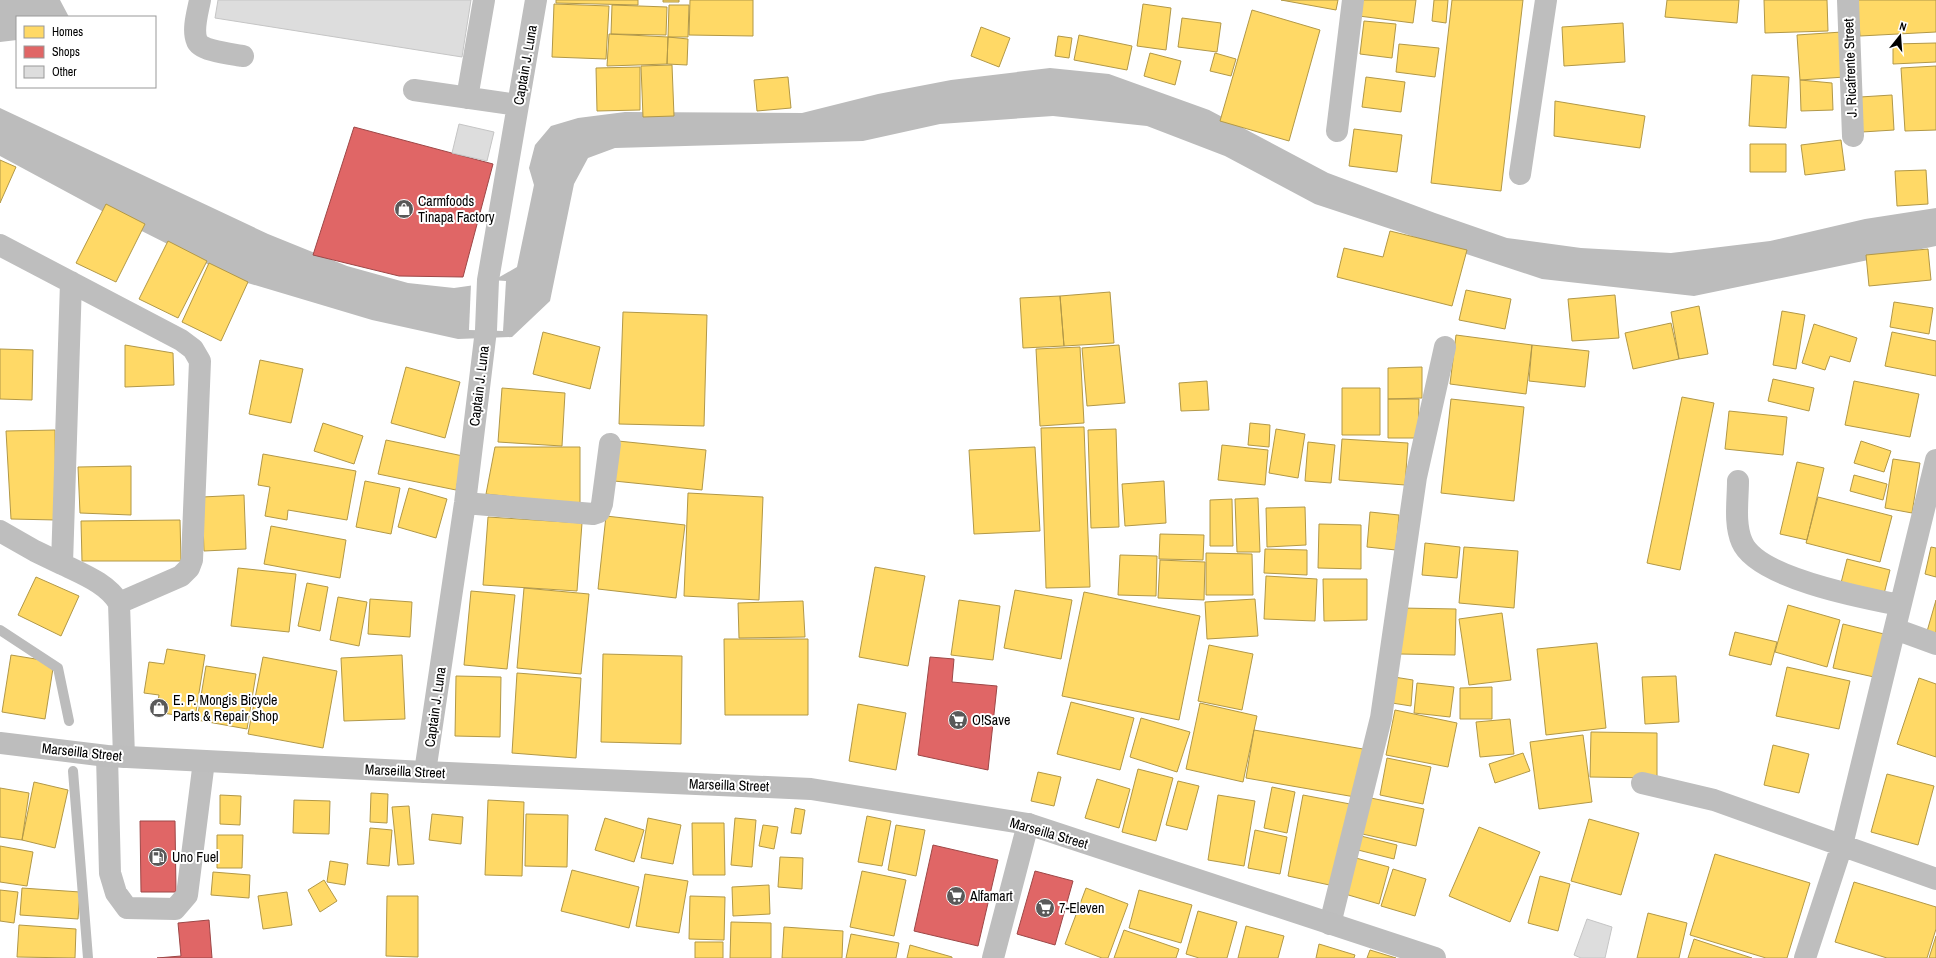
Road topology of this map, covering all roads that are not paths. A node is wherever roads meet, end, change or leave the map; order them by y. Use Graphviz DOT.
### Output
graph roads {
  1 [pos="200,0"];
  2 [pos="484,0"];
  3 [pos="536,0"];
  4 [pos="1353,0"];
  5 [pos="1546,0"];
  6 [pos="1848,0"];
  7 [pos="243,56"];
  8 [pos="414,90"];
  9 [pos="467,98"];
  10 [pos="518,105"];
  11 [pos="1337,131"];
  12 [pos="1853,136"];
  13 [pos="1520,174"];
  14 [pos="0,245"];
  15 [pos="71,282"];
  16 [pos="1445,347"];
  17 [pos="610,444"];
  18 [pos="1936,460"];
  19 [pos="1738,481"];
  20 [pos="465,503"];
  21 [pos="0,531"];
  22 [pos="62,564"];
  23 [pos="119,603"];
  24 [pos="1900,606"];
  25 [pos="1895,629"];
  26 [pos="1936,644"];
  27 [pos="0,743"];
  28 [pos="115,757"];
  29 [pos="204,761"];
  30 [pos="425,772"];
  31 [pos="1642,783"];
  32 [pos="1028,824"];
  33 [pos="1842,845"];
  34 [pos="1936,879"];
  35 [pos="1330,924"];
  36 [pos="993,958"];
  37 [pos="1436,958"];
  38 [pos="1805,958"];
  1 -- 7 [label="street"];
  2 -- 9 [label="street"];
  3 -- 10 [label="street, Captain J. Luna"];
  4 -- 11 [label="street"];
  5 -- 13 [label="street"];
  6 -- 12 [label="street, J. Ricafrente Street"];
  8 -- 9 [label="street"];
  9 -- 10 [label="street"];
  10 -- 20 [label="street, Captain J. Luna"];
  14 -- 15 [label="street"];
  15 -- 22 [label="street"];
  15 -- 23 [label="street"];
  16 -- 35 [label="street"];
  17 -- 20 [label="street"];
  18 -- 24 [label="street"];
  19 -- 24 [label="street"];
  20 -- 30 [label="street, Captain J. Luna"];
  21 -- 22 [label="street"];
  22 -- 23 [label="street"];
  23 -- 28 [label="street"];
  24 -- 25 [label="street"];
  25 -- 26 [label="street"];
  25 -- 33 [label="street"];
  27 -- 28 [label="main road, Marseilla Street"];
  28 -- 29 [label="main road, Marseilla Street"];
  28 -- 29 [label="street"];
  29 -- 30 [label="main road, Marseilla Street"];
  30 -- 32 [label="main road, Marseilla Street"];
  31 -- 33 [label="street"];
  32 -- 35 [label="main road, Marseilla Street"];
  32 -- 36 [label="street"];
  33 -- 34 [label="street"];
  33 -- 38 [label="street"];
  35 -- 37 [label="main road, Marseilla Street"];
}
